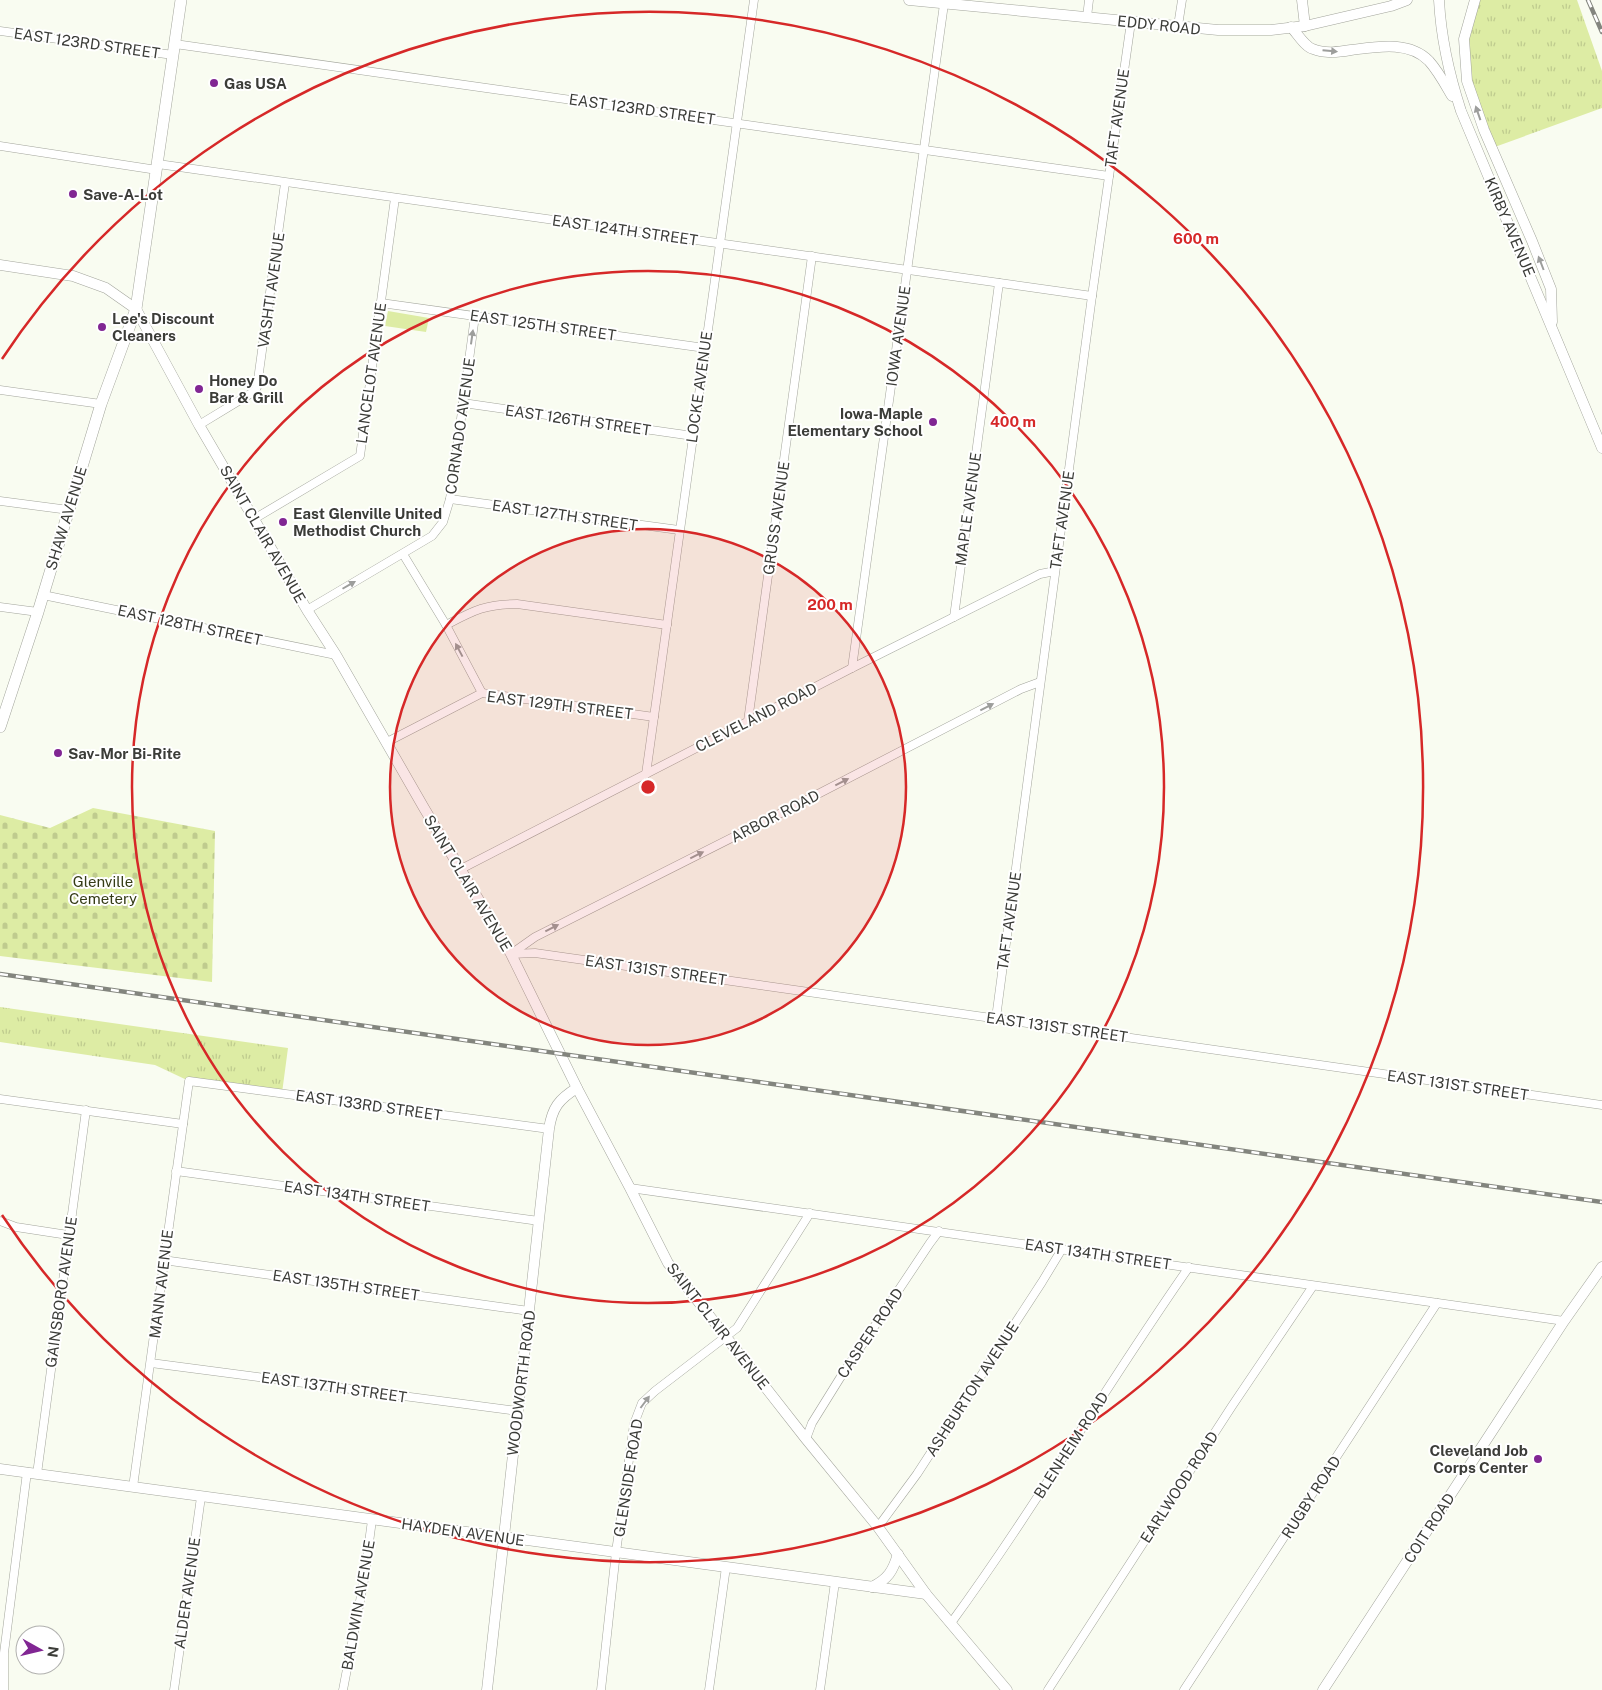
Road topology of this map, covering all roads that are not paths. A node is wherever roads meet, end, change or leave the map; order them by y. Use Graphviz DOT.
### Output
graph roads {
  1 [pos="181,0"];
  2 [pos="754,0"];
  3 [pos="909,0"];
  4 [pos="913,0"];
  5 [pos="1089,0"];
  6 [pos="1182,0"];
  7 [pos="1302,0"];
  8 [pos="1378,0"];
  9 [pos="1407,0"];
  10 [pos="1439,0"];
  11 [pos="1475,0"];
  12 [pos="944,4"];
  13 [pos="1001,5"];
  14 [pos="1391,6"];
  15 [pos="1087,17"];
  16 [pos="1130,22"];
  17 [pos="1178,26"];
  18 [pos="1304,26"];
  19 [pos="1291,27"];
  20 [pos="0,31"];
  21 [pos="174,49"];
  22 [pos="1461,111"];
  23 [pos="736,123"];
  24 [pos="0,146"];
  25 [pos="923,150"];
  26 [pos="157,167"];
  27 [pos="1109,176"];
  28 [pos="285,183"];
  29 [pos="395,198"];
  30 [pos="719,243"];
  31 [pos="812,256"];
  32 [pos="0,265"];
  33 [pos="907,269"];
  34 [pos="999,282"];
  35 [pos="1092,296"];
  36 [pos="381,303"];
  37 [pos="136,309"];
  38 [pos="475,316"];
  39 [pos="1552,328"];
  40 [pos="705,348"];
  41 [pos="0,390"];
  42 [pos="101,404"];
  43 [pos="463,404"];
  44 [pos="199,425"];
  45 [pos="693,436"];
  46 [pos="1602,448"];
  47 [pos="450,499"];
  48 [pos="0,501"];
  49 [pos="69,510"];
  50 [pos="254,519"];
  51 [pos="679,530"];
  52 [pos="403,554"];
  53 [pos="1055,571"];
  54 [pos="43,595"];
  55 [pos="0,607"];
  56 [pos="307,610"];
  57 [pos="38,612"];
  58 [pos="954,617"];
  59 [pos="446,625"];
  60 [pos="667,625"];
  61 [pos="336,655"];
  62 [pos="852,668"];
  63 [pos="1040,682"];
  64 [pos="482,693"];
  65 [pos="654,717"];
  66 [pos="748,721"];
  67 [pos="0,727"];
  68 [pos="387,742"];
  69 [pos="646,774"];
  70 [pos="460,869"];
  71 [pos="511,954"];
  72 [pos="996,1018"];
  73 [pos="189,1081"];
  74 [pos="577,1088"];
  75 [pos="0,1099"];
  76 [pos="1602,1105"];
  77 [pos="86,1110"];
  78 [pos="183,1124"];
  79 [pos="549,1129"];
  80 [pos="176,1171"];
  81 [pos="630,1188"];
  82 [pos="810,1213"];
  83 [pos="539,1220"];
  84 [pos="0,1222"];
  85 [pos="939,1231"];
  86 [pos="68,1235"];
  87 [pos="1062,1248"];
  88 [pos="163,1260"];
  89 [pos="1189,1267"];
  90 [pos="1602,1267"];
  91 [pos="1313,1286"];
  92 [pos="1437,1303"];
  93 [pos="529,1311"];
  94 [pos="1564,1321"];
  95 [pos="727,1337"];
  96 [pos="151,1363"];
  97 [pos="517,1411"];
  98 [pos="806,1439"];
  99 [pos="0,1469"];
  100 [pos="32,1473"];
  101 [pos="133,1487"];
  102 [pos="200,1497"];
  103 [pos="372,1520"];
  104 [pos="878,1527"];
  105 [pos="503,1538"];
  106 [pos="616,1552"];
  107 [pos="898,1554"];
  108 [pos="726,1567"];
  109 [pos="835,1582"];
  110 [pos="872,1587"];
  111 [pos="926,1594"];
  112 [pos="951,1623"];
  113 [pos="4,1690"];
  114 [pos="174,1690"];
  115 [pos="343,1690"];
  116 [pos="487,1690"];
  117 [pos="601,1690"];
  118 [pos="709,1690"];
  119 [pos="820,1690"];
  120 [pos="1008,1690"];
  121 [pos="1048,1690"];
  122 [pos="1184,1690"];
  123 [pos="1323,1690"];
  1 -- 21 [label="main road"];
  2 -- 23 [label="street, LOCKE AVENUE"];
  3 -- 4 [label="street, EDDY ROAD"];
  4 -- 12 [label="street, EDDY ROAD"];
  5 -- 15 [label="street"];
  6 -- 17 [label="street"];
  7 -- 18 [label="street"];
  8 -- 14 [label="street"];
  9 -- 14 [label="street, EDDY ROAD"];
  10 -- 22 [label="street, KIRBY AVENUE"];
  39 -- 11 [label="street, one-way"];
  12 -- 13 [label="street, EDDY ROAD"];
  12 -- 25 [label="street, IOWA AVENUE"];
  13 -- 15 [label="street, EDDY ROAD"];
  14 -- 18 [label="street, EDDY ROAD"];
  15 -- 16 [label="street, EDDY ROAD"];
  16 -- 17 [label="street, EDDY ROAD"];
  16 -- 27 [label="street, TAFT AVENUE"];
  17 -- 19 [label="street, EDDY ROAD"];
  18 -- 19 [label="street, EDDY ROAD"];
  19 -- 22 [label="street, one-way"];
  20 -- 21 [label="street, EAST 123RD STREET"];
  21 -- 23 [label="street, EAST 123RD STREET"];
  21 -- 26 [label="main road"];
  22 -- 39 [label="street, KIRBY AVENUE"];
  23 -- 25 [label="street, EAST 123RD STREET"];
  23 -- 30 [label="street, LOCKE AVENUE"];
  24 -- 26 [label="street, EAST 124TH STREET"];
  25 -- 27 [label="street, EAST 123RD STREET"];
  25 -- 33 [label="street, IOWA AVENUE"];
  26 -- 28 [label="street, EAST 124TH STREET"];
  26 -- 37 [label="main road"];
  27 -- 35 [label="street, TAFT AVENUE"];
  28 -- 29 [label="street, EAST 124TH STREET"];
  28 -- 44 [label="street, VASHTI AVENUE"];
  29 -- 30 [label="street, EAST 124TH STREET"];
  29 -- 36 [label="street, LANCELOT AVENUE"];
  30 -- 31 [label="street, EAST 124TH STREET"];
  30 -- 40 [label="street, LOCKE AVENUE"];
  31 -- 33 [label="street, EAST 124TH STREET"];
  31 -- 66 [label="street, GRUSS AVENUE"];
  32 -- 37 [label="street"];
  33 -- 34 [label="street, EAST 124TH STREET"];
  33 -- 62 [label="street, IOWA AVENUE"];
  34 -- 35 [label="street, EAST 124TH STREET"];
  34 -- 58 [label="street, MAPLE AVENUE"];
  35 -- 53 [label="street, TAFT AVENUE"];
  36 -- 38 [label="street, EAST 125TH STREET"];
  36 -- 50 [label="street, LANCELOT AVENUE"];
  37 -- 42 [label="main road, SHAW AVENUE"];
  37 -- 44 [label="street, SAINT CLAIR AVENUE"];
  38 -- 40 [label="street, EAST 125TH STREET"];
  43 -- 38 [label="street, CORNADO AVENUE, one-way"];
  39 -- 46 [label="street, KIRBY AVENUE"];
  40 -- 45 [label="street, LOCKE AVENUE"];
  41 -- 42 [label="street"];
  42 -- 49 [label="main road, SHAW AVENUE"];
  43 -- 45 [label="street, EAST 126TH STREET"];
  43 -- 47 [label="street, CORNADO AVENUE"];
  44 -- 50 [label="street, SAINT CLAIR AVENUE"];
  45 -- 51 [label="street, LOCKE AVENUE"];
  47 -- 51 [label="street, EAST 127TH STREET"];
  47 -- 52 [label="street, CORNADO AVENUE"];
  48 -- 49 [label="street"];
  49 -- 54 [label="main road, SHAW AVENUE"];
  50 -- 56 [label="street, SAINT CLAIR AVENUE"];
  51 -- 60 [label="street, LOCKE AVENUE"];
  56 -- 52 [label="street, CORNADO AVENUE, one-way"];
  52 -- 59 [label="street"];
  53 -- 58 [label="street, CLEVELAND ROAD"];
  53 -- 63 [label="street, TAFT AVENUE"];
  54 -- 57 [label="main road, SHAW AVENUE"];
  54 -- 61 [label="street, EAST 128TH STREET"];
  55 -- 57 [label="street"];
  56 -- 61 [label="street, SAINT CLAIR AVENUE"];
  57 -- 67 [label="main road, SHAW AVENUE"];
  58 -- 62 [label="street, CLEVELAND ROAD"];
  59 -- 60 [label="street"];
  64 -- 59 [label="street, one-way"];
  60 -- 65 [label="street, LOCKE AVENUE"];
  61 -- 68 [label="street, SAINT CLAIR AVENUE"];
  62 -- 66 [label="street, CLEVELAND ROAD"];
  71 -- 63 [label="street, ARBOR ROAD, one-way"];
  63 -- 72 [label="street, TAFT AVENUE"];
  64 -- 65 [label="street, EAST 129TH STREET"];
  64 -- 68 [label="street, EAST 129TH STREET"];
  65 -- 69 [label="street, LOCKE AVENUE"];
  66 -- 69 [label="street, CLEVELAND ROAD"];
  68 -- 70 [label="street, SAINT CLAIR AVENUE"];
  69 -- 70 [label="street, CLEVELAND ROAD"];
  70 -- 71 [label="street, SAINT CLAIR AVENUE"];
  71 -- 72 [label="street, EAST 131ST STREET"];
  71 -- 74 [label="street, SAINT CLAIR AVENUE"];
  72 -- 76 [label="street, EAST 131ST STREET"];
  73 -- 78 [label="street, MANN AVENUE"];
  73 -- 79 [label="street, EAST 133RD STREET"];
  74 -- 79 [label="street, WOODWORTH ROAD"];
  74 -- 81 [label="street, SAINT CLAIR AVENUE"];
  75 -- 77 [label="street"];
  77 -- 78 [label="street"];
  77 -- 86 [label="street, GAINSBORO AVENUE"];
  78 -- 80 [label="street, MANN AVENUE"];
  79 -- 83 [label="street, WOODWORTH ROAD"];
  80 -- 83 [label="street, EAST 134TH STREET"];
  80 -- 88 [label="street, MANN AVENUE"];
  81 -- 82 [label="street, EAST 134TH STREET"];
  81 -- 95 [label="street, SAINT CLAIR AVENUE"];
  82 -- 85 [label="street, EAST 134TH STREET"];
  82 -- 95 [label="street, GLENSIDE ROAD"];
  83 -- 93 [label="street, WOODWORTH ROAD"];
  84 -- 86 [label="street"];
  85 -- 87 [label="street, EAST 134TH STREET"];
  85 -- 98 [label="street, CASPER ROAD"];
  86 -- 100 [label="street, GAINSBORO AVENUE"];
  87 -- 89 [label="street, EAST 134TH STREET"];
  87 -- 104 [label="street, ASHBURTON AVENUE"];
  88 -- 93 [label="street, EAST 135TH STREET"];
  88 -- 96 [label="street, MANN AVENUE"];
  89 -- 91 [label="street, EAST 134TH STREET"];
  89 -- 112 [label="street, BLENHEIM ROAD"];
  90 -- 94 [label="street, COIT ROAD"];
  91 -- 92 [label="street, EAST 134TH STREET"];
  91 -- 121 [label="street, EARLWOOD ROAD"];
  92 -- 94 [label="street, EAST 134TH STREET"];
  92 -- 122 [label="street, RUGBY ROAD"];
  93 -- 97 [label="street, WOODWORTH ROAD"];
  94 -- 123 [label="street, COIT ROAD"];
  95 -- 98 [label="street, SAINT CLAIR AVENUE"];
  106 -- 95 [label="street, GLENSIDE ROAD, one-way"];
  96 -- 97 [label="street, EAST 137TH STREET"];
  96 -- 101 [label="street, MANN AVENUE"];
  97 -- 105 [label="street, WOODWORTH ROAD"];
  98 -- 104 [label="street, SAINT CLAIR AVENUE"];
  99 -- 100 [label="street, HAYDEN AVENUE"];
  100 -- 101 [label="street, HAYDEN AVENUE"];
  100 -- 113 [label="street, GAINSBORO AVENUE"];
  101 -- 102 [label="street, HAYDEN AVENUE"];
  102 -- 103 [label="street, HAYDEN AVENUE"];
  102 -- 114 [label="street, ALDER AVENUE"];
  103 -- 105 [label="street, HAYDEN AVENUE"];
  103 -- 115 [label="street, BALDWIN AVENUE"];
  104 -- 107 [label="street, SAINT CLAIR AVENUE"];
  105 -- 106 [label="street, HAYDEN AVENUE"];
  105 -- 116 [label="street, WOODWORTH ROAD"];
  106 -- 108 [label="street, HAYDEN AVENUE"];
  106 -- 117 [label="street, GLENSIDE ROAD"];
  107 -- 110 [label="street"];
  107 -- 111 [label="street, SAINT CLAIR AVENUE"];
  108 -- 109 [label="street, HAYDEN AVENUE"];
  108 -- 118 [label="street"];
  109 -- 110 [label="street, HAYDEN AVENUE"];
  109 -- 119 [label="street"];
  110 -- 111 [label="street, HAYDEN AVENUE"];
  111 -- 112 [label="street, SAINT CLAIR AVENUE"];
  112 -- 120 [label="street, SAINT CLAIR AVENUE"];
}
